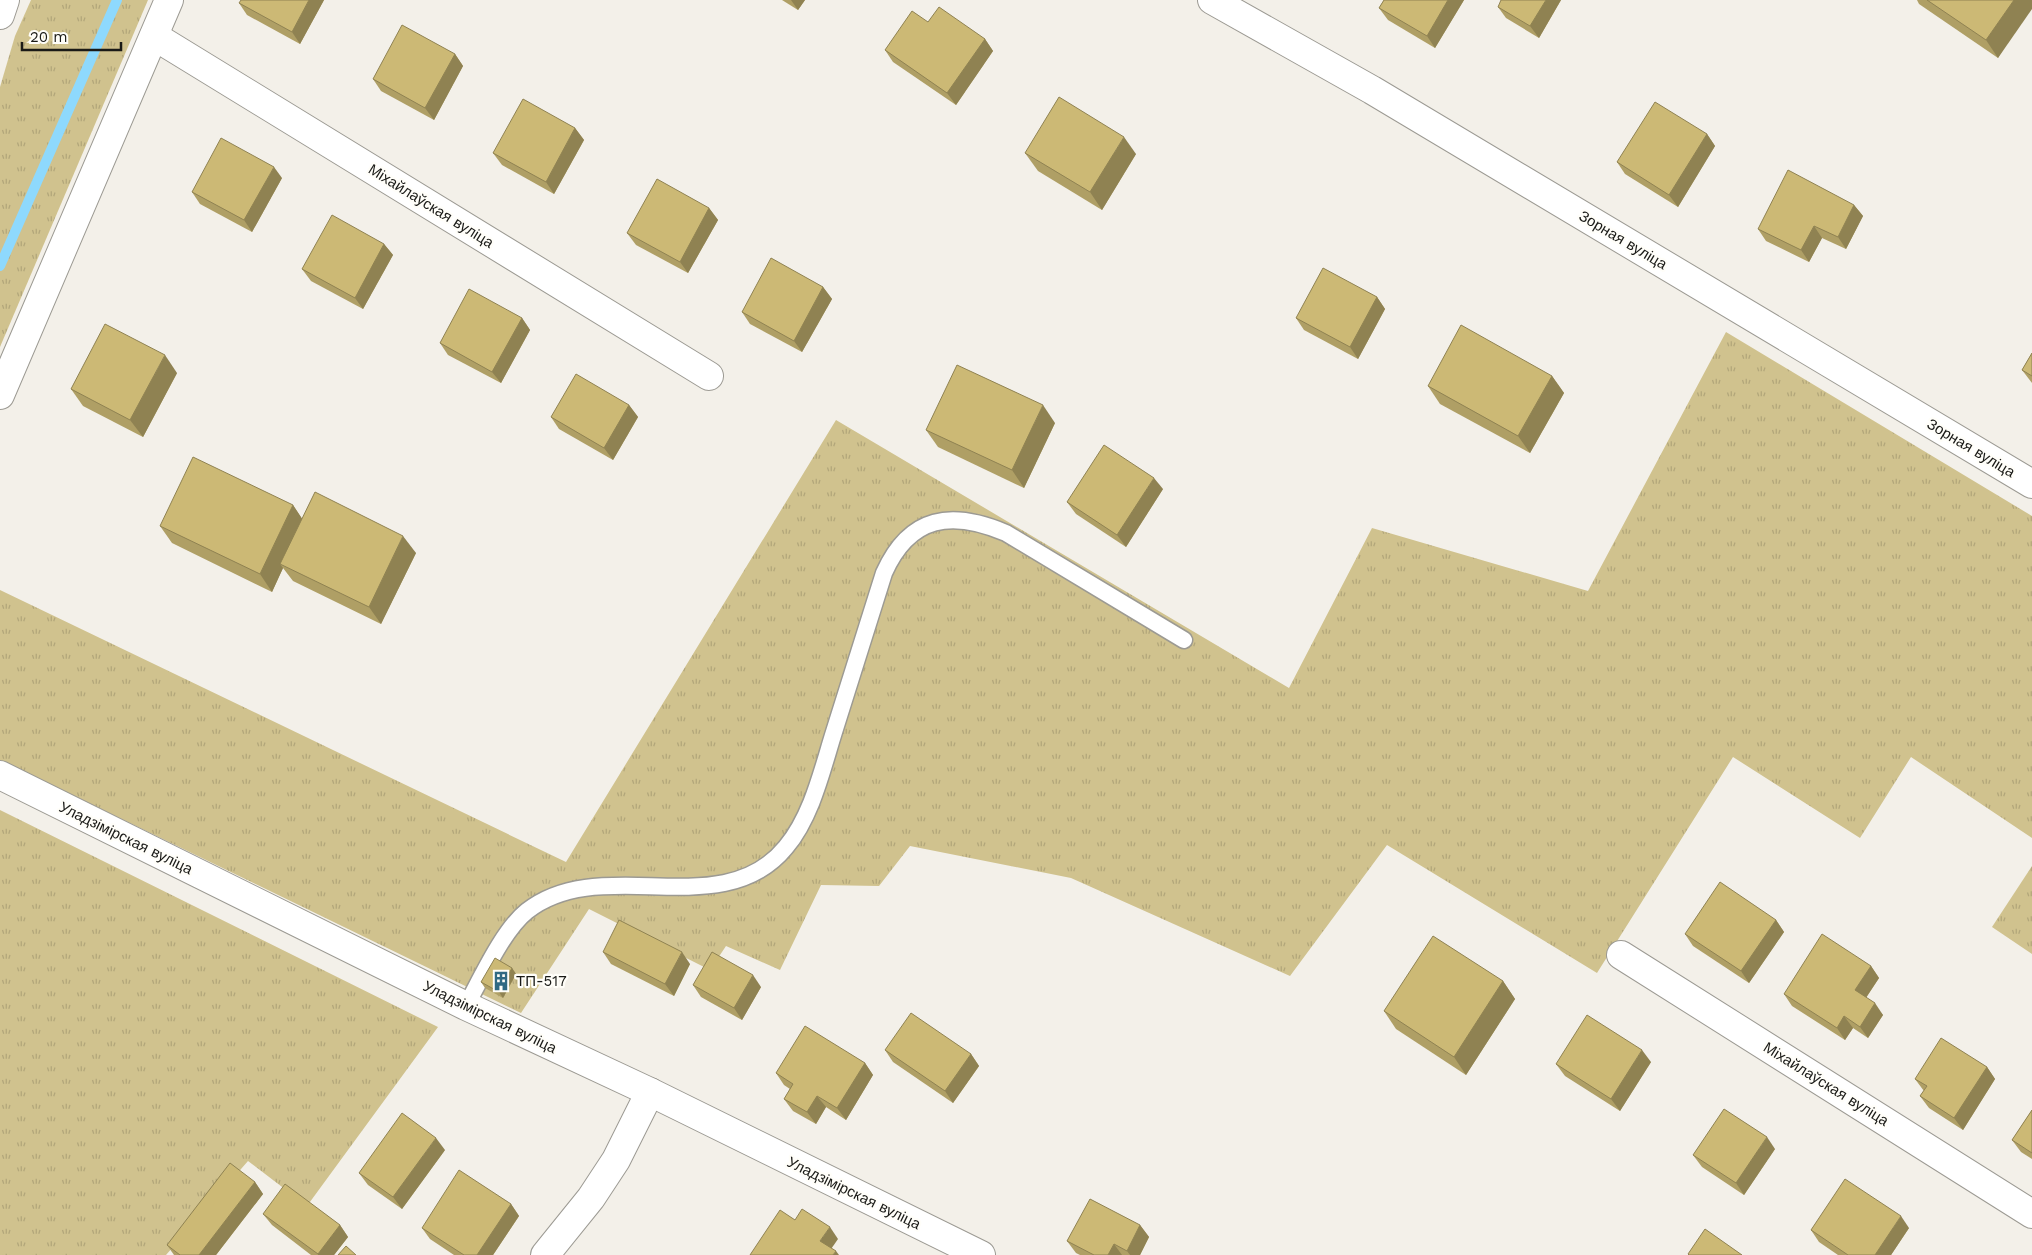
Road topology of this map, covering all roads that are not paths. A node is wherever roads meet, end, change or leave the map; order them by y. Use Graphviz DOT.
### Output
graph roads {
  1 [pos="5,0"];
  2 [pos="168,0"];
  3 [pos="1212,0"];
  4 [pos="0,15"];
  5 [pos="154,36"];
  6 [pos="709,376"];
  7 [pos="0,395"];
  8 [pos="2032,484"];
  9 [pos="1184,640"];
  10 [pos="0,775"];
  11 [pos="1620,955"];
  12 [pos="466,1006"];
  13 [pos="650,1092"];
  14 [pos="2032,1214"];
  15 [pos="544,1255"];
  16 [pos="981,1255"];
  1 -- 4 [label="street"];
  2 -- 5 [label="street"];
  3 -- 8 [label="street, Зорная вуліца"];
  5 -- 6 [label="street, Міхайлаўская вуліца"];
  5 -- 7 [label="street"];
  9 -- 12 [label="lane"];
  10 -- 12 [label="street, Уладзімірская вуліца"];
  11 -- 14 [label="street, Міхайлаўская вуліца"];
  12 -- 13 [label="street, Уладзімірская вуліца"];
  13 -- 15 [label="street"];
  13 -- 16 [label="street, Уладзімірская вуліца"];
}
